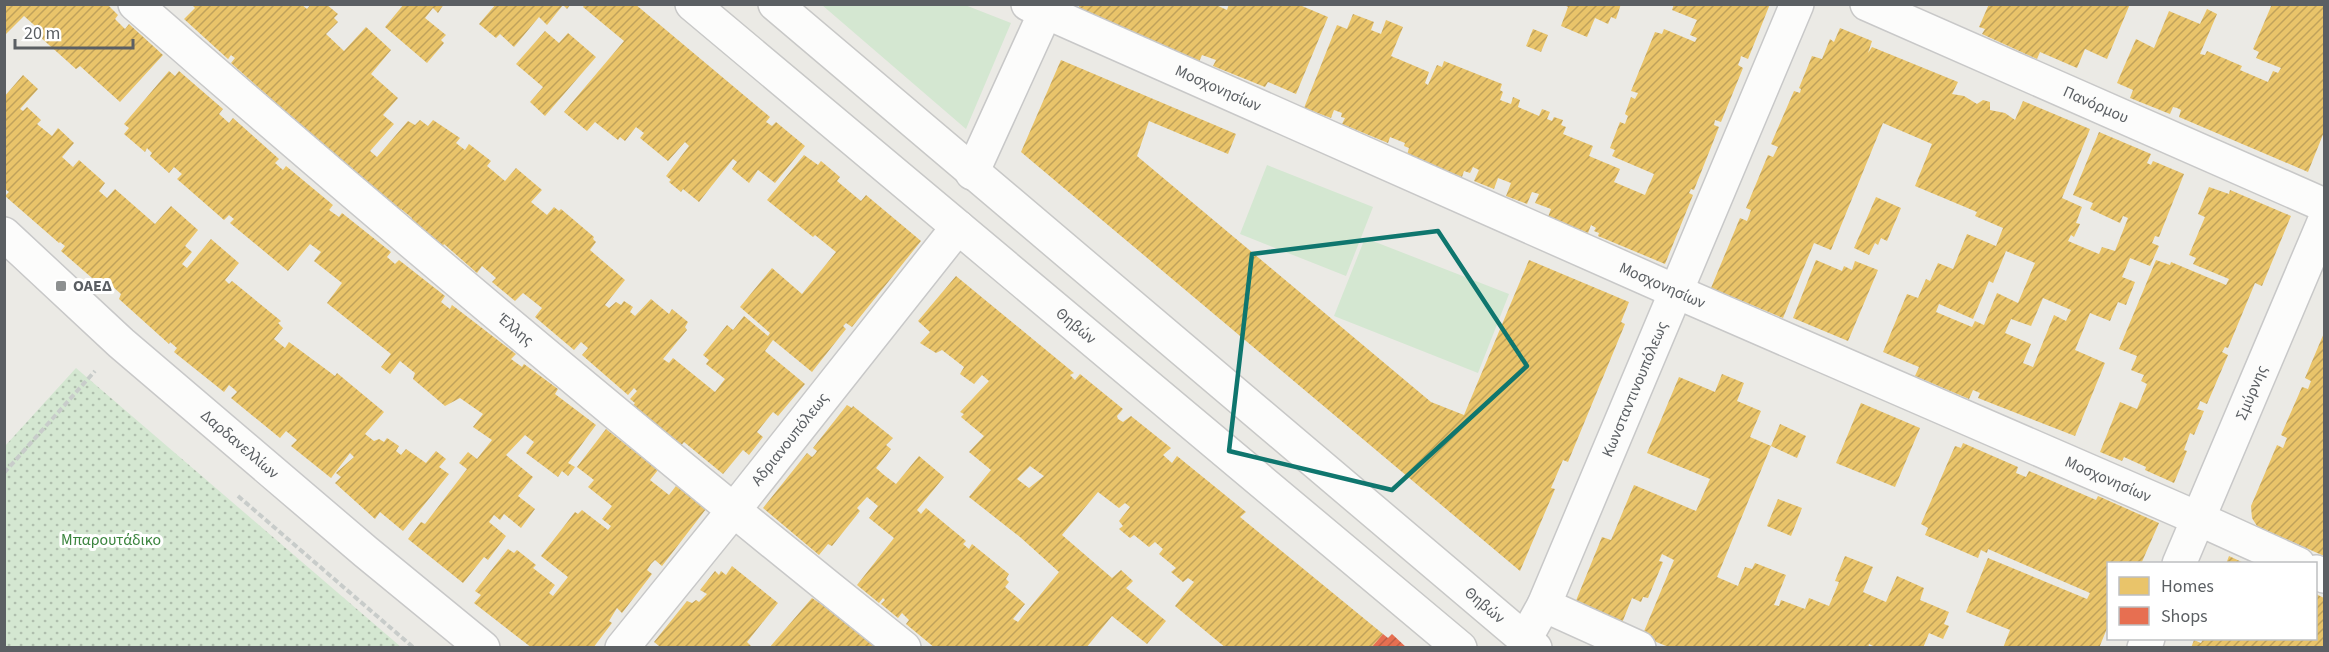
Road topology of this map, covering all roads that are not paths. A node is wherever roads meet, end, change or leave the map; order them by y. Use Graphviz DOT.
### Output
graph roads {
  1 [pos="135,4"];
  2 [pos="692,4"];
  3 [pos="775,4"];
  4 [pos="1797,4"];
  5 [pos="1867,4"];
  6 [pos="1041,7"];
  7 [pos="972,173"];
  8 [pos="2325,205"];
  9 [pos="2325,222"];
  10 [pos="958,227"];
  11 [pos="4,234"];
  12 [pos="1677,292"];
  13 [pos="733,511"];
  14 [pos="2197,519"];
  15 [pos="2180,562"];
  16 [pos="2294,562"];
  17 [pos="1544,605"];
  18 [pos="1530,643"];
  19 [pos="483,648"];
  20 [pos="622,648"];
  21 [pos="904,648"];
  22 [pos="1460,648"];
  23 [pos="1639,648"];
  1 -- 13 [label="street, Έλλης"];
  2 -- 10 [label="street, Θηβών"];
  3 -- 7 [label="street, Θηβών"];
  4 -- 12 [label="street, Κωνσταντινουπόλεως"];
  5 -- 8 [label="street, Πανόρμου"];
  6 -- 7 [label="street"];
  6 -- 12 [label="street, Μοσχονησίων"];
  7 -- 18 [label="street, Θηβών"];
  9 -- 14 [label="street, Σμύρνης"];
  10 -- 13 [label="street, Αδριανουπόλεως"];
  10 -- 22 [label="street, Θηβών"];
  11 -- 19 [label="street, Δαρδανελλίων"];
  12 -- 14 [label="street, Μοσχονησίων"];
  12 -- 17 [label="street, Κωνσταντινουπόλεως"];
  13 -- 20 [label="street, Αδριανουπόλεως"];
  13 -- 21 [label="street, Έλλης"];
  14 -- 15 [label="street, Σμύρνης"];
  14 -- 16 [label="street, Μοσχονησίων"];
  17 -- 18 [label="street, Κωνσταντινουπόλεως"];
  17 -- 23 [label="street"];
}
